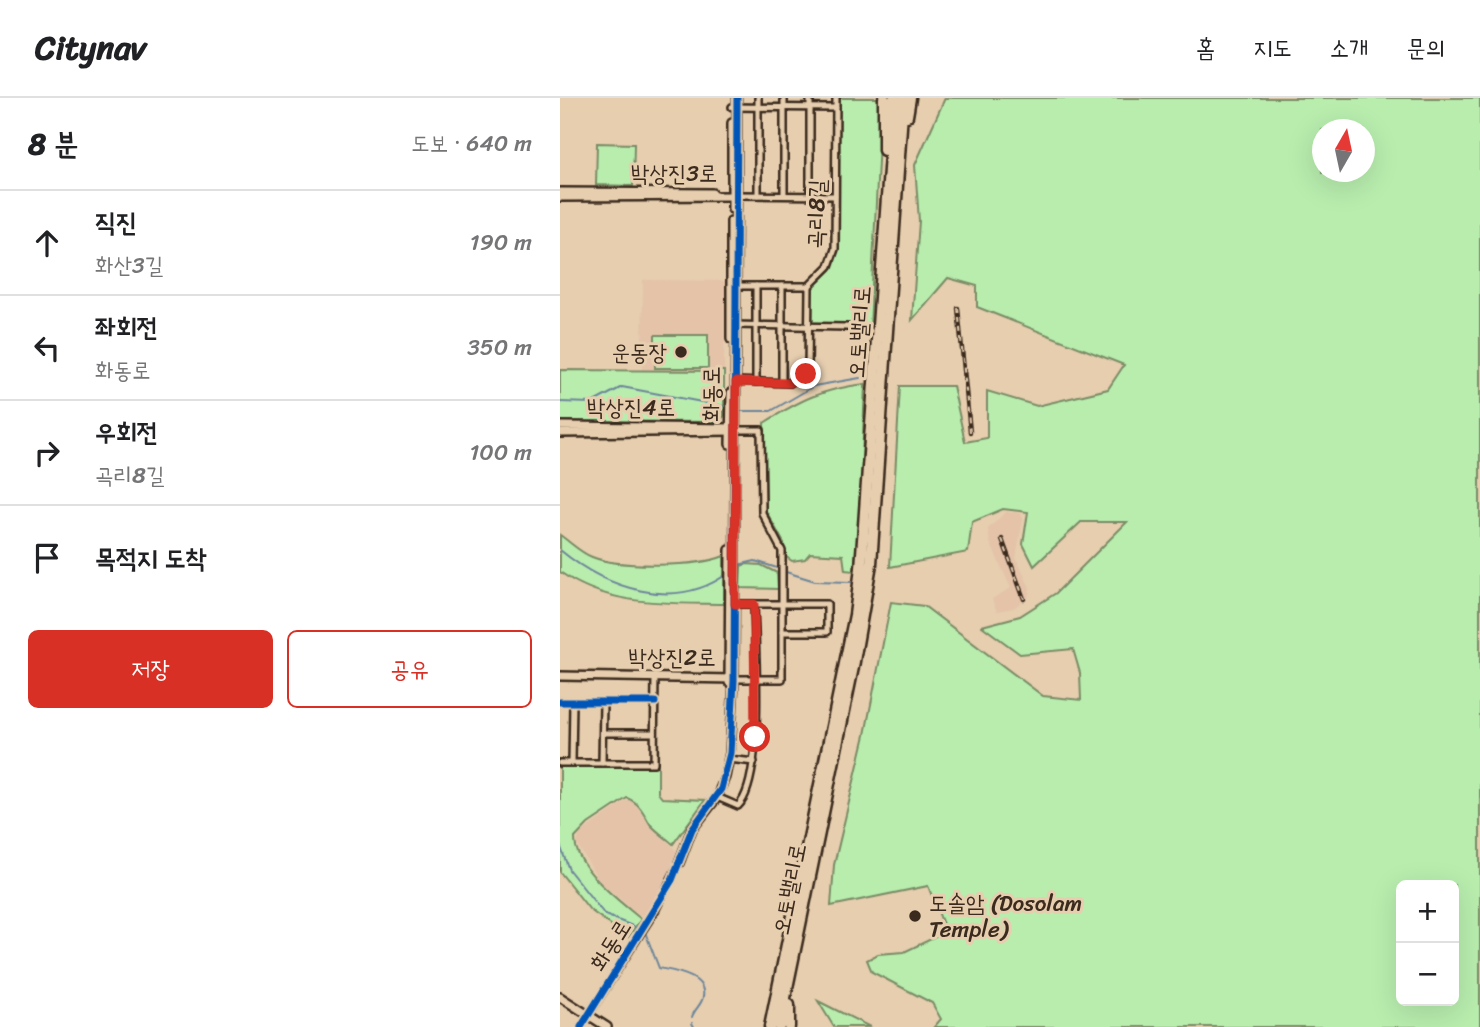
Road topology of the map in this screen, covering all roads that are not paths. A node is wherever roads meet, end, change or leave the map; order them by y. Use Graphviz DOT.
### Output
graph roads {
  1 [pos="734,98"];
  2 [pos="758,98"];
  3 [pos="784,98"];
  4 [pos="810,98"];
  5 [pos="836,98"];
  6 [pos="884,98"];
  7 [pos="894,98"];
  8 [pos="902,98"];
  9 [pos="910,98"];
  10 [pos="734,107"];
  11 [pos="758,107"];
  12 [pos="784,107"];
  13 [pos="810,107"];
  14 [pos="836,108"];
  15 [pos="896,182"];
  16 [pos="560,194"];
  17 [pos="733,195"];
  18 [pos="758,195"];
  19 [pos="784,195"];
  20 [pos="810,195"];
  21 [pos="835,196"];
  22 [pos="885,212"];
  23 [pos="734,286"];
  24 [pos="757,286"];
  25 [pos="782,286"];
  26 [pos="809,286"];
  27 [pos="733,325"];
  28 [pos="756,326"];
  29 [pos="782,326"];
  30 [pos="809,326"];
  31 [pos="870,331"];
  32 [pos="881,363"];
  33 [pos="736,382"];
  34 [pos="756,382"];
  35 [pos="782,382"];
  36 [pos="560,426"];
  37 [pos="732,430"];
  38 [pos="560,433"];
  39 [pos="732,570"];
  40 [pos="735,604"];
  41 [pos="754,604"];
  42 [pos="782,604"];
  43 [pos="782,632"];
  44 [pos="560,678"];
  45 [pos="655,679"];
  46 [pos="755,679"];
  47 [pos="731,682"];
  48 [pos="560,702"];
  49 [pos="573,702"];
  50 [pos="603,702"];
  51 [pos="655,702"];
  52 [pos="603,733"];
  53 [pos="654,733"];
  54 [pos="729,759"];
  55 [pos="754,762"];
  56 [pos="560,763"];
  57 [pos="572,763"];
  58 [pos="602,763"];
  59 [pos="717,797"];
  60 [pos="680,863"];
  61 [pos="792,949"];
  62 [pos="793,967"];
  63 [pos="779,987"];
  64 [pos="560,997"];
  65 [pos="589,1015"];
  66 [pos="582,1027"];
  67 [pos="607,1027"];
  68 [pos="764,1027"];
  69 [pos="770,1027"];
  70 [pos="779,1027"];
  71 [pos="789,1027"];
  1 -- 10 [label="street, 화동로"];
  2 -- 11 [label="street"];
  3 -- 12 [label="street"];
  4 -- 13 [label="street"];
  5 -- 14 [label="street, 곡리8길"];
  6 -- 22 [label="highway"];
  7 -- 22 [label="highway, 오토밸리로"];
  8 -- 15 [label="highway, 오토밸리로"];
  9 -- 15 [label="highway"];
  10 -- 11 [label="street"];
  10 -- 17 [label="street, 화동로"];
  11 -- 12 [label="street"];
  11 -- 18 [label="street"];
  12 -- 13 [label="street"];
  12 -- 19 [label="street"];
  13 -- 14 [label="street"];
  13 -- 20 [label="street"];
  14 -- 21 [label="street, 곡리8길"];
  15 -- 32 [label="highway, 오토밸리로"];
  16 -- 17 [label="street, 박상진3로"];
  17 -- 18 [label="street"];
  17 -- 23 [label="street, 화동로"];
  18 -- 19 [label="street"];
  19 -- 20 [label="street"];
  20 -- 21 [label="street"];
  21 -- 26 [label="street, 곡리8길"];
  22 -- 32 [label="highway, 오토밸리로"];
  23 -- 24 [label="street"];
  23 -- 27 [label="street, 화동로"];
  24 -- 25 [label="street"];
  24 -- 28 [label="street"];
  25 -- 26 [label="street"];
  25 -- 29 [label="street"];
  26 -- 30 [label="street"];
  27 -- 28 [label="street"];
  27 -- 33 [label="street, 화동로"];
  27 -- 37 [label="street, 화동로"];
  28 -- 29 [label="street"];
  28 -- 34 [label="street"];
  29 -- 30 [label="street"];
  29 -- 35 [label="street"];
  30 -- 31 [label="street"];
  30 -- 35 [label="street"];
  32 -- 61 [label="highway, 오토밸리로"];
  33 -- 34 [label="street"];
  33 -- 37 [label="street, 화동로"];
  34 -- 35 [label="street"];
  36 -- 37 [label="street, 박상진4로"];
  37 -- 38 [label="street, 박상진4로"];
  37 -- 39 [label="street, 화동로"];
  37 -- 42 [label="street"];
  39 -- 40 [label="street, 화동로"];
  39 -- 47 [label="street, 화동로"];
  40 -- 41 [label="street"];
  40 -- 47 [label="street, 화동로"];
  41 -- 42 [label="street"];
  41 -- 46 [label="street"];
  42 -- 43 [label="street"];
  42 -- 43 [label="street"];
  43 -- 46 [label="street"];
  44 -- 45 [label="street, 박상진2로"];
  45 -- 47 [label="street, 박상진2로"];
  45 -- 51 [label="street"];
  46 -- 47 [label="street"];
  46 -- 55 [label="street"];
  47 -- 54 [label="street, 화동로"];
  48 -- 49 [label="street"];
  49 -- 50 [label="street"];
  49 -- 57 [label="street"];
  50 -- 51 [label="street"];
  50 -- 52 [label="street"];
  51 -- 53 [label="street"];
  52 -- 53 [label="street"];
  52 -- 58 [label="street"];
  53 -- 58 [label="street"];
  54 -- 55 [label="street"];
  54 -- 59 [label="street, 화동로"];
  55 -- 59 [label="street"];
  56 -- 57 [label="street"];
  57 -- 58 [label="street"];
  59 -- 60 [label="street, 화동로"];
  60 -- 65 [label="street, 화동로"];
  61 -- 62 [label="highway, 오토밸리로"];
  61 -- 63 [label="highway, 오토밸리로"];
  62 -- 70 [label="highway, 오토밸리로"];
  62 -- 71 [label="highway"];
  63 -- 68 [label="highway"];
  63 -- 69 [label="highway, 오토밸리로"];
  64 -- 65 [label="street"];
  65 -- 66 [label="street, 화동로"];
  65 -- 67 [label="street"];
}
